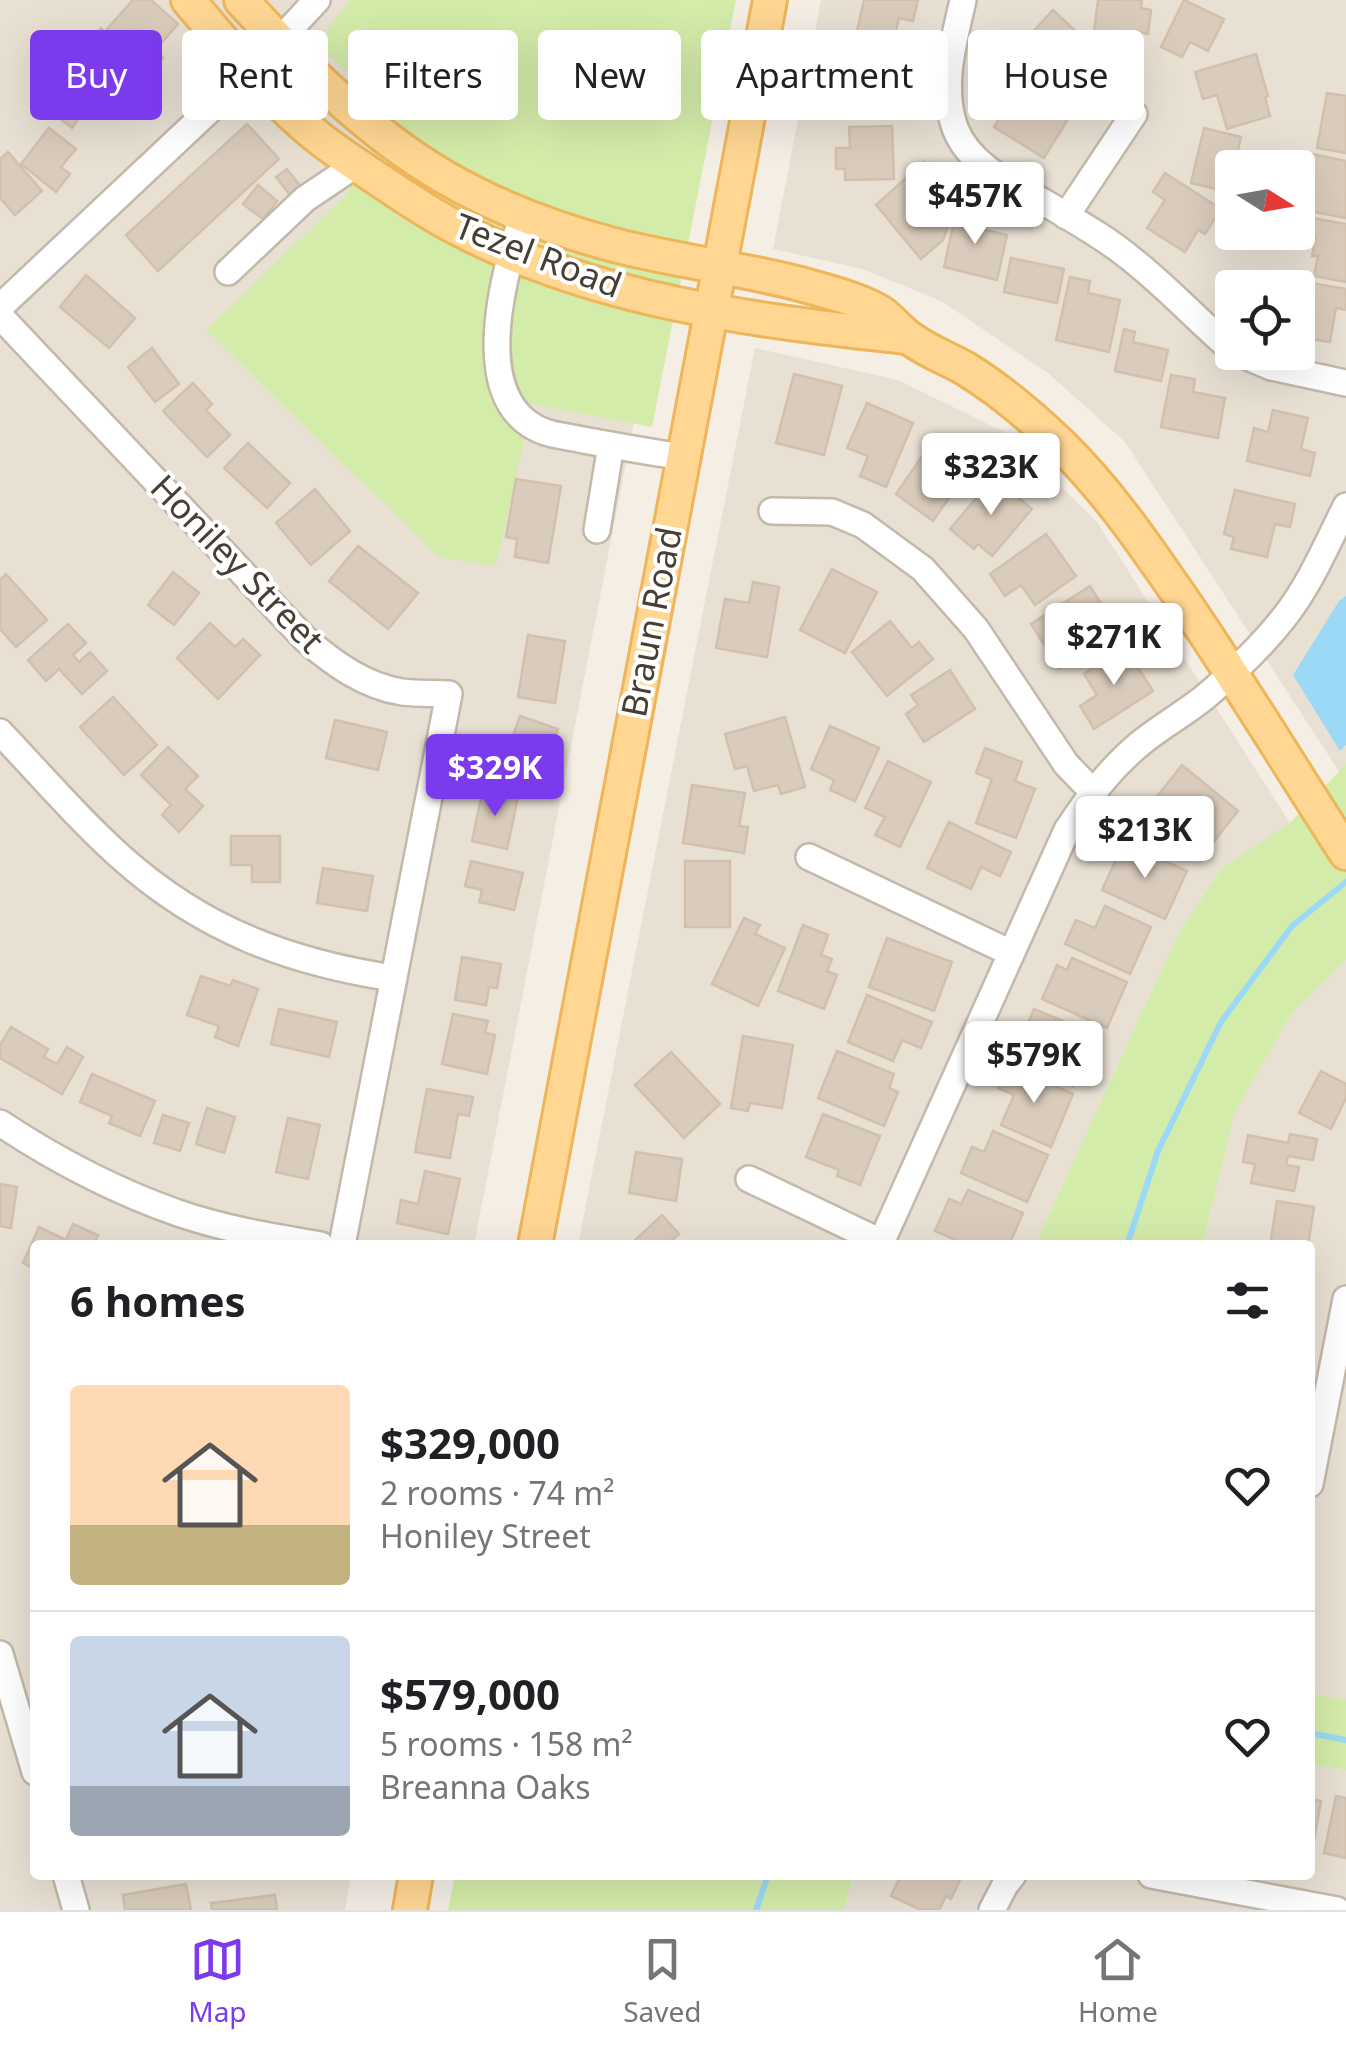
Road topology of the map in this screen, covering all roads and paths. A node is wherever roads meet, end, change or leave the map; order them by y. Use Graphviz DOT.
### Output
graph roads {
  1 [pos="188,0"];
  2 [pos="241,0"];
  3 [pos="317,0"];
  4 [pos="770,0"];
  5 [pos="963,0"];
  6 [pos="214,30"];
  7 [pos="269,30"];
  8 [pos="289,30"];
  9 [pos="328,87"];
  10 [pos="199,120"];
  11 [pos="300,120"];
  12 [pos="1130,120"];
  13 [pos="356,164"];
  14 [pos="523,214"];
  15 [pos="1066,216"];
  16 [pos="510,253"];
  17 [pos="718,266"];
  18 [pos="228,272"];
  19 [pos="0,308"];
  20 [pos="710,311"];
  21 [pos="0,316"];
  22 [pos="1215,334"];
  23 [pos="908,337"];
  24 [pos="1284,370"];
  25 [pos="1346,383"];
  26 [pos="611,446"];
  27 [pos="683,457"];
  28 [pos="1346,506"];
  29 [pos="772,511"];
  30 [pos="597,530"];
  31 [pos="1232,672"];
  32 [pos="0,732"];
  33 [pos="1092,792"];
  34 [pos="1346,853"];
  35 [pos="808,857"];
  36 [pos="1011,952"];
  37 [pos="393,978"];
  38 [pos="0,1123"];
  39 [pos="749,1178"];
  40 [pos="292,1240"];
  41 [pos="343,1240"];
  42 [pos="536,1240"];
  43 [pos="873,1240"];
  44 [pos="883,1240"];
  45 [pos="1346,1299"];
  46 [pos="1315,1458"];
  47 [pos="0,1654"];
  48 [pos="30,1755"];
  49 [pos="67,1880"];
  50 [pos="415,1880"];
  51 [pos="1009,1880"];
  52 [pos="1178,1880"];
  53 [pos="76,1910"];
  54 [pos="410,1910"];
  55 [pos="992,1910"];
  56 [pos="1337,1910"];
  1 -- 6 [label="main road, Tezel Road"];
  2 -- 7 [label="main road, Tezel Road"];
  3 -- 8 [label="street"];
  4 -- 17 [label="main road, Braun Road"];
  5 -- 15 [label="street"];
  9 -- 14 [label="main road, Tezel Road"];
  10 -- 19 [label="street"];
  11 -- 13 [label="main road, Tezel Road"];
  12 -- 15 [label="street"];
  13 -- 16 [label="main road, Tezel Road"];
  13 -- 18 [label="street"];
  14 -- 16 [label="street"];
  14 -- 17 [label="main road, Tezel Road"];
  15 -- 22 [label="street"];
  16 -- 20 [label="main road, Tezel Road"];
  16 -- 26 [label="street"];
  17 -- 20 [label="main road, Braun Road"];
  17 -- 23 [label="main road, Tezel Road"];
  20 -- 23 [label="main road, Tezel Road"];
  20 -- 27 [label="main road, Braun Road"];
  21 -- 37 [label="street, Honiley Street"];
  23 -- 31 [label="main road, Tezel Road"];
  24 -- 25 [label="street"];
  26 -- 27 [label="street"];
  26 -- 30 [label="street"];
  27 -- 42 [label="main road, Braun Road"];
  28 -- 31 [label="street"];
  29 -- 33 [label="street"];
  31 -- 33 [label="street"];
  31 -- 34 [label="main road, Tezel Road"];
  32 -- 37 [label="street"];
  33 -- 36 [label="street"];
  35 -- 36 [label="street"];
  36 -- 44 [label="street"];
  37 -- 41 [label="street, Honiley Street"];
  38 -- 40 [label="street"];
  39 -- 43 [label="street"];
  45 -- 46 [label="street"];
  47 -- 48 [label="street"];
  49 -- 53 [label="street"];
  50 -- 54 [label="main road"];
  51 -- 55 [label="street"];
  52 -- 56 [label="street"];
}
